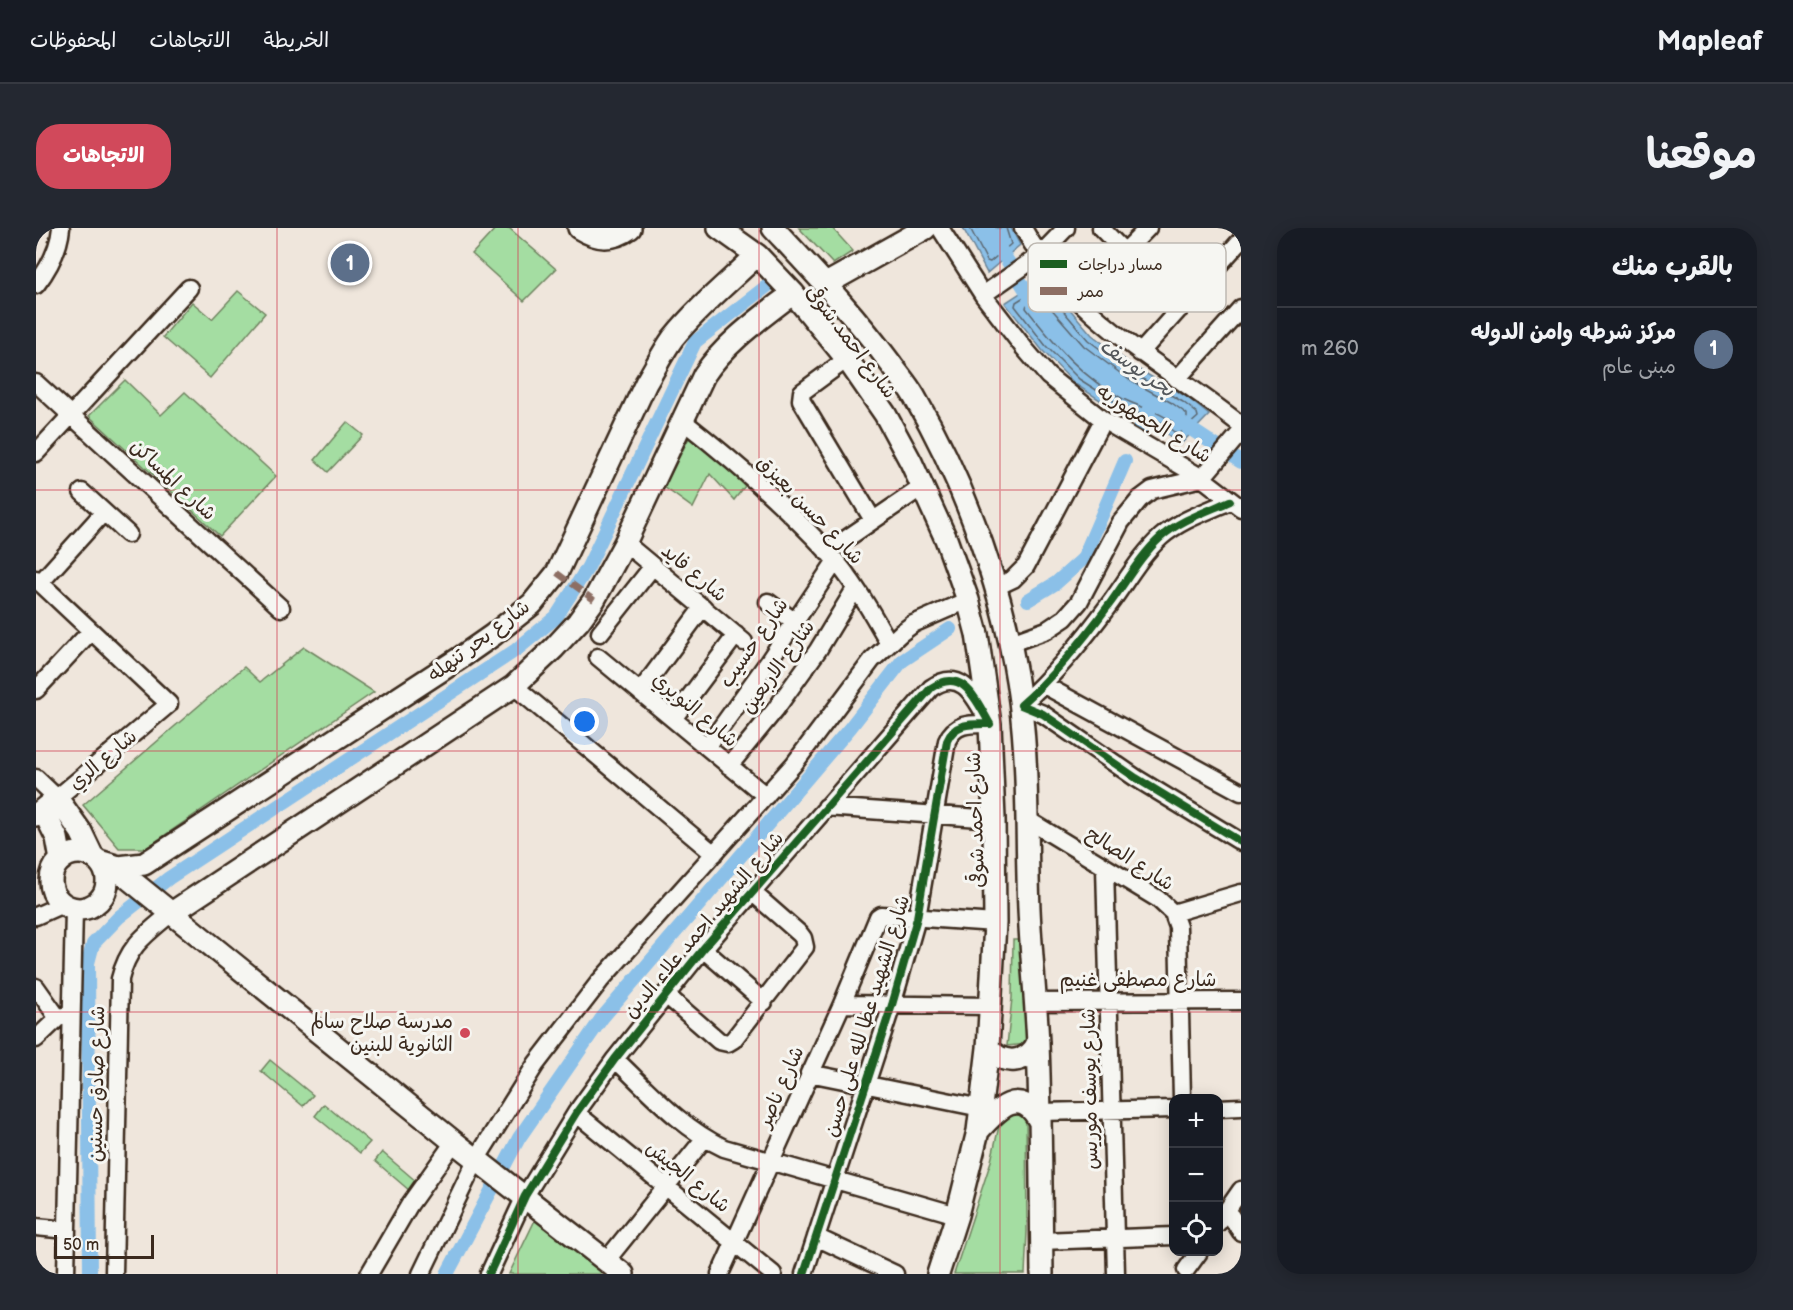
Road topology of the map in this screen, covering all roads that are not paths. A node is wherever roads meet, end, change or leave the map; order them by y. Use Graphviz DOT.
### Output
graph roads {
  1 [pos="61,228"];
  2 [pos="579,228"];
  3 [pos="630,228"];
  4 [pos="719,228"];
  5 [pos="773,228"];
  6 [pos="927,228"];
  7 [pos="940,228"];
  8 [pos="1023,228"];
  9 [pos="1066,228"];
  10 [pos="1101,228"];
  11 [pos="1148,228"];
  12 [pos="599,233"];
  13 [pos="1241,240"];
  14 [pos="1032,243"];
  15 [pos="1052,243"];
  16 [pos="1116,243"];
  17 [pos="1134,243"];
  18 [pos="757,255"];
  19 [pos="1226,257"];
  20 [pos="1028,263"];
  21 [pos="826,284"];
  22 [pos="36,285"];
  23 [pos="189,288"];
  24 [pos="793,293"];
  25 [pos="983,295"];
  26 [pos="1241,308"];
  27 [pos="1091,312"];
  28 [pos="1177,312"];
  29 [pos="1140,353"];
  30 [pos="848,360"];
  31 [pos="1177,379"];
  32 [pos="36,383"];
  33 [pos="913,394"];
  34 [pos="885,414"];
  35 [pos="72,416"];
  36 [pos="1103,420"];
  37 [pos="683,421"];
  38 [pos="928,424"];
  39 [pos="1241,425"];
  40 [pos="1241,432"];
  41 [pos="898,438"];
  42 [pos="36,453"];
  43 [pos="1202,478"];
  44 [pos="922,487"];
  45 [pos="82,492"];
  46 [pos="1236,505"];
  47 [pos="104,512"];
  48 [pos="873,520"];
  49 [pos="128,534"];
  50 [pos="625,543"];
  51 [pos="831,557"];
  52 [pos="653,566"];
  53 [pos="39,586"];
  54 [pos="996,587"];
  55 [pos="855,588"];
  56 [pos="968,600"];
  57 [pos="768,602"];
  58 [pos="702,607"];
  59 [pos="281,608"];
  60 [pos="795,622"];
  61 [pos="91,631"];
  62 [pos="600,633"];
  63 [pos="1011,642"];
  64 [pos="889,643"];
  65 [pos="598,657"];
  66 [pos="1044,685"];
  67 [pos="514,686"];
  68 [pos="36,690"];
  69 [pos="640,692"];
  70 [pos="1021,705"];
  71 [pos="673,719"];
  72 [pos="990,724"];
  73 [pos="706,747"];
  74 [pos="729,766"];
  75 [pos="36,778"];
  76 [pos="1241,792"];
  77 [pos="766,796"];
  78 [pos="45,807"];
  79 [pos="826,807"];
  80 [pos="935,815"];
  81 [pos="994,819"];
  82 [pos="1028,820"];
  83 [pos="1241,842"];
  84 [pos="714,854"];
  85 [pos="61,860"];
  86 [pos="98,860"];
  87 [pos="144,864"];
  88 [pos="1105,867"];
  89 [pos="752,892"];
  90 [pos="1241,893"];
  91 [pos="100,900"];
  92 [pos="156,903"];
  93 [pos="68,907"];
  94 [pos="1173,913"];
  95 [pos="36,916"];
  96 [pos="917,918"];
  97 [pos="995,923"];
  98 [pos="703,949"];
  99 [pos="36,987"];
  100 [pos="665,994"];
  101 [pos="1179,1001"];
  102 [pos="1241,1001"];
  103 [pos="764,1002"];
  104 [pos="1036,1002"];
  105 [pos="1109,1002"];
  106 [pos="842,1004"];
  107 [pos="892,1005"];
  108 [pos="991,1006"];
  109 [pos="65,1016"];
  110 [pos="36,1039"];
  111 [pos="1038,1042"];
  112 [pos="988,1048"];
  113 [pos="615,1059"];
  114 [pos="809,1073"];
  115 [pos="865,1084"];
  116 [pos="1182,1094"];
  117 [pos="1241,1107"];
  118 [pos="981,1108"];
  119 [pos="1223,1108"];
  120 [pos="1169,1109"];
  121 [pos="1112,1112"];
  122 [pos="576,1113"];
  123 [pos="1040,1117"];
  124 [pos="978,1131"];
  125 [pos="704,1139"];
  126 [pos="454,1142"];
  127 [pos="771,1162"];
  128 [pos="482,1165"];
  129 [pos="834,1180"];
  130 [pos="666,1187"];
  131 [pos="1241,1190"];
  132 [pos="518,1191"];
  133 [pos="957,1215"];
  134 [pos="1223,1217"];
  135 [pos="36,1227"];
  136 [pos="67,1230"];
  137 [pos="1241,1232"];
  138 [pos="1169,1236"];
  139 [pos="816,1237"];
  140 [pos="1115,1238"];
  141 [pos="1041,1241"];
  142 [pos="734,1242"];
  143 [pos="1185,1256"];
  144 [pos="1196,1256"];
  145 [pos="614,1267"];
  146 [pos="1186,1272"];
  147 [pos="66,1274"];
  148 [pos="114,1274"];
  149 [pos="369,1274"];
  150 [pos="421,1274"];
  151 [pos="489,1274"];
  152 [pos="720,1274"];
  153 [pos="773,1274"];
  154 [pos="804,1274"];
  155 [pos="895,1274"];
  156 [pos="938,1274"];
  157 [pos="1042,1274"];
  158 [pos="1116,1274"];
  1 -- 22 [label="street"];
  2 -- 12 [label="main road"];
  3 -- 12 [label="main road"];
  4 -- 18 [label="main road, شارع احمد شوقى"];
  5 -- 21 [label="main road, شارع احمد شوقى"];
  6 -- 21 [label="main road"];
  7 -- 25 [label="street, شارع الجمهوريه"];
  8 -- 14 [label="street"];
  9 -- 15 [label="street"];
  10 -- 16 [label="street"];
  11 -- 17 [label="street"];
  13 -- 19 [label="street"];
  18 -- 24 [label="main road, شارع احمد شوقى"];
  18 -- 87 [label="main road, شارع بحر تنهله"];
  20 -- 25 [label="street"];
  21 -- 33 [label="main road, شارع احمد شوقى"];
  23 -- 35 [label="street"];
  24 -- 30 [label="main road, شارع احمد شوقى"];
  24 -- 37 [label="main road"];
  25 -- 36 [label="street, شارع الجمهوريه"];
  26 -- 31 [label="street"];
  27 -- 29 [label="street"];
  28 -- 29 [label="street"];
  29 -- 31 [label="street"];
  30 -- 34 [label="main road, شارع احمد شوقى"];
  30 -- 48 [label="street"];
  31 -- 39 [label="street"];
  32 -- 35 [label="street, شارع المساكن"];
  33 -- 34 [label="main road"];
  33 -- 38 [label="main road, شارع احمد شوقى"];
  34 -- 41 [label="main road, شارع احمد شوقى"];
  35 -- 42 [label="street"];
  35 -- 59 [label="street, شارع المساكن"];
  36 -- 43 [label="street, شارع الجمهوريه"];
  36 -- 54 [label="street"];
  37 -- 50 [label="main road"];
  37 -- 51 [label="street, شارع حسن بعيزق"];
  38 -- 41 [label="main road"];
  38 -- 54 [label="main road, شارع احمد شوقى"];
  40 -- 43 [label="street"];
  41 -- 44 [label="main road, شارع احمد شوقى"];
  43 -- 46 [label="street, شارع الجمهوريه"];
  43 -- 63 [label="street"];
  44 -- 48 [label="street"];
  44 -- 56 [label="main road, شارع احمد شوقى"];
  45 -- 47 [label="street"];
  46 -- 66 [label="street"];
  47 -- 49 [label="street"];
  47 -- 53 [label="street"];
  48 -- 51 [label="street"];
  50 -- 52 [label="street, شارع فايد"];
  50 -- 67 [label="main road"];
  51 -- 55 [label="street, شارع حسن بعيزق"];
  51 -- 60 [label="street, شارع حسيب"];
  52 -- 58 [label="street, شارع فايد"];
  52 -- 62 [label="street"];
  53 -- 61 [label="street"];
  54 -- 63 [label="main road, شارع احمد شوقى"];
  55 -- 64 [label="street, شارع حسن بعيزق"];
  55 -- 74 [label="street, شارع الاربعين"];
  56 -- 64 [label="street, شارع الشهيد احمد علاء الدين"];
  56 -- 72 [label="main road, شارع احمد شوقى"];
  57 -- 60 [label="street"];
  58 -- 69 [label="street"];
  58 -- 71 [label="street, شارع فايد"];
  60 -- 73 [label="street, شارع حسيب"];
  61 -- 68 [label="street"];
  61 -- 78 [label="street, شارع الري"];
  63 -- 70 [label="main road, شارع احمد شوقى"];
  64 -- 77 [label="street, شارع الشهيد احمد علاء الدين"];
  65 -- 69 [label="street, شارع النويري"];
  66 -- 70 [label="street"];
  66 -- 76 [label="street"];
  67 -- 84 [label="street"];
  67 -- 92 [label="main road"];
  69 -- 71 [label="street, شارع النويري"];
  70 -- 82 [label="main road, شارع احمد شوقى"];
  70 -- 83 [label="street"];
  71 -- 73 [label="street, شارع النويري"];
  72 -- 79 [label="street, شارع الشهيد احمد علاء الدين"];
  72 -- 80 [label="street, شارع الشهيد عطا لله على حسن"];
  72 -- 81 [label="main road, شارع احمد شوقى"];
  73 -- 74 [label="street, شارع النويري"];
  74 -- 77 [label="street, شارع النويري"];
  75 -- 78 [label="street"];
  77 -- 84 [label="street, شارع الشهيد احمد علاء الدين"];
  78 -- 85 [label="main road"];
  78 -- 86 [label="main road"];
  79 -- 80 [label="street"];
  79 -- 89 [label="street, شارع الشهيد احمد علاء الدين"];
  80 -- 81 [label="street"];
  80 -- 96 [label="street, شارع الشهيد عطا لله على حسن"];
  81 -- 97 [label="main road, شارع احمد شوقى"];
  82 -- 88 [label="street, شارع الصالح"];
  82 -- 104 [label="main road, شارع احمد شوقى"];
  84 -- 128 [label="street, شارع الشهيد احمد علاء الدين"];
  85 -- 86 [label="main road"];
  85 -- 93 [label="main road"];
  86 -- 87 [label="main road, شارع بحر تنهله"];
  86 -- 91 [label="main road"];
  86 -- 92 [label="main road"];
  87 -- 92 [label="main road"];
  88 -- 94 [label="street, شارع الصالح"];
  88 -- 105 [label="street, شارع يوسف موريس"];
  89 -- 98 [label="street, شارع الشهيد احمد علاء الدين"];
  89 -- 103 [label="street"];
  90 -- 94 [label="street"];
  91 -- 92 [label="main road"];
  91 -- 93 [label="main road"];
  92 -- 126 [label="main road"];
  92 -- 148 [label="street, شارع صادق حسنين"];
  93 -- 95 [label="street"];
  93 -- 109 [label="street, شارع صادق حسنين"];
  94 -- 101 [label="street, شارع الصالح"];
  96 -- 97 [label="street"];
  96 -- 106 [label="street, شارع ناصر"];
  96 -- 107 [label="street, شارع الشهيد عطا لله على حسن"];
  97 -- 108 [label="main road, شارع احمد شوقى"];
  98 -- 100 [label="street, شارع الشهيد احمد علاء الدين"];
  98 -- 103 [label="street"];
  99 -- 109 [label="street"];
  100 -- 103 [label="street"];
  100 -- 113 [label="street, شارع الشهيد احمد علاء الدين"];
  101 -- 102 [label="street, شارع مصطفى غنيم"];
  101 -- 105 [label="street, شارع مصطفى غنيم"];
  101 -- 116 [label="street, شارع الصالح"];
  104 -- 105 [label="street, شارع مصطفى غنيم"];
  104 -- 111 [label="main road, شارع احمد شوقى"];
  105 -- 121 [label="street, شارع يوسف موريس"];
  106 -- 107 [label="street"];
  106 -- 114 [label="street, شارع ناصر"];
  107 -- 108 [label="street"];
  107 -- 115 [label="street, شارع الشهيد عطا لله على حسن"];
  108 -- 112 [label="main road, شارع احمد شوقى"];
  109 -- 110 [label="street"];
  109 -- 136 [label="street, شارع صادق حسنين"];
  111 -- 112 [label="main road"];
  111 -- 123 [label="main road, شارع احمد شوقى"];
  112 -- 118 [label="main road, شارع احمد شوقى"];
  113 -- 122 [label="street, شارع الشهيد احمد علاء الدين"];
  113 -- 125 [label="street"];
  114 -- 115 [label="street"];
  114 -- 127 [label="street, شارع ناصر"];
  115 -- 118 [label="street"];
  115 -- 129 [label="street, شارع الشهيد عطا لله على حسن"];
  117 -- 119 [label="street"];
  118 -- 124 [label="main road, شارع احمد شوقى"];
  120 -- 121 [label="street"];
  121 -- 123 [label="street"];
  121 -- 140 [label="street, شارع يوسف موريس"];
  122 -- 130 [label="street, شارع الجيش"];
  122 -- 132 [label="street, شارع الشهيد احمد علاء الدين"];
  123 -- 124 [label="main road"];
  123 -- 141 [label="main road, شارع احمد شوقى"];
  124 -- 133 [label="main road, شارع احمد شوقى"];
  125 -- 127 [label="street"];
  125 -- 130 [label="street"];
  126 -- 128 [label="main road"];
  126 -- 149 [label="street"];
  127 -- 129 [label="street"];
  127 -- 142 [label="street, شارع ناصر"];
  128 -- 132 [label="main road"];
  128 -- 150 [label="street, شارع الشهيد احمد علاء الدين"];
  129 -- 133 [label="street"];
  129 -- 139 [label="street, شارع الشهيد عطا لله على حسن"];
  130 -- 142 [label="street, شارع الجيش"];
  130 -- 145 [label="street"];
  131 -- 134 [label="street"];
  132 -- 145 [label="main road"];
  132 -- 151 [label="street, شارع الشهيد احمد علاء الدين"];
  133 -- 156 [label="main road, شارع احمد شوقى"];
  134 -- 137 [label="street"];
  135 -- 136 [label="street"];
  136 -- 147 [label="street, شارع صادق حسنين"];
  138 -- 140 [label="street"];
  139 -- 154 [label="street, شارع الشهيد عطا لله على حسن"];
  139 -- 155 [label="street"];
  140 -- 141 [label="street"];
  140 -- 158 [label="street, شارع يوسف موريس"];
  141 -- 157 [label="main road, شارع احمد شوقى"];
  142 -- 152 [label="street, شارع ناصر"];
  142 -- 153 [label="street, شارع الجيش"];
  143 -- 146 [label="street"];
  144 -- 146 [label="street"];
}
